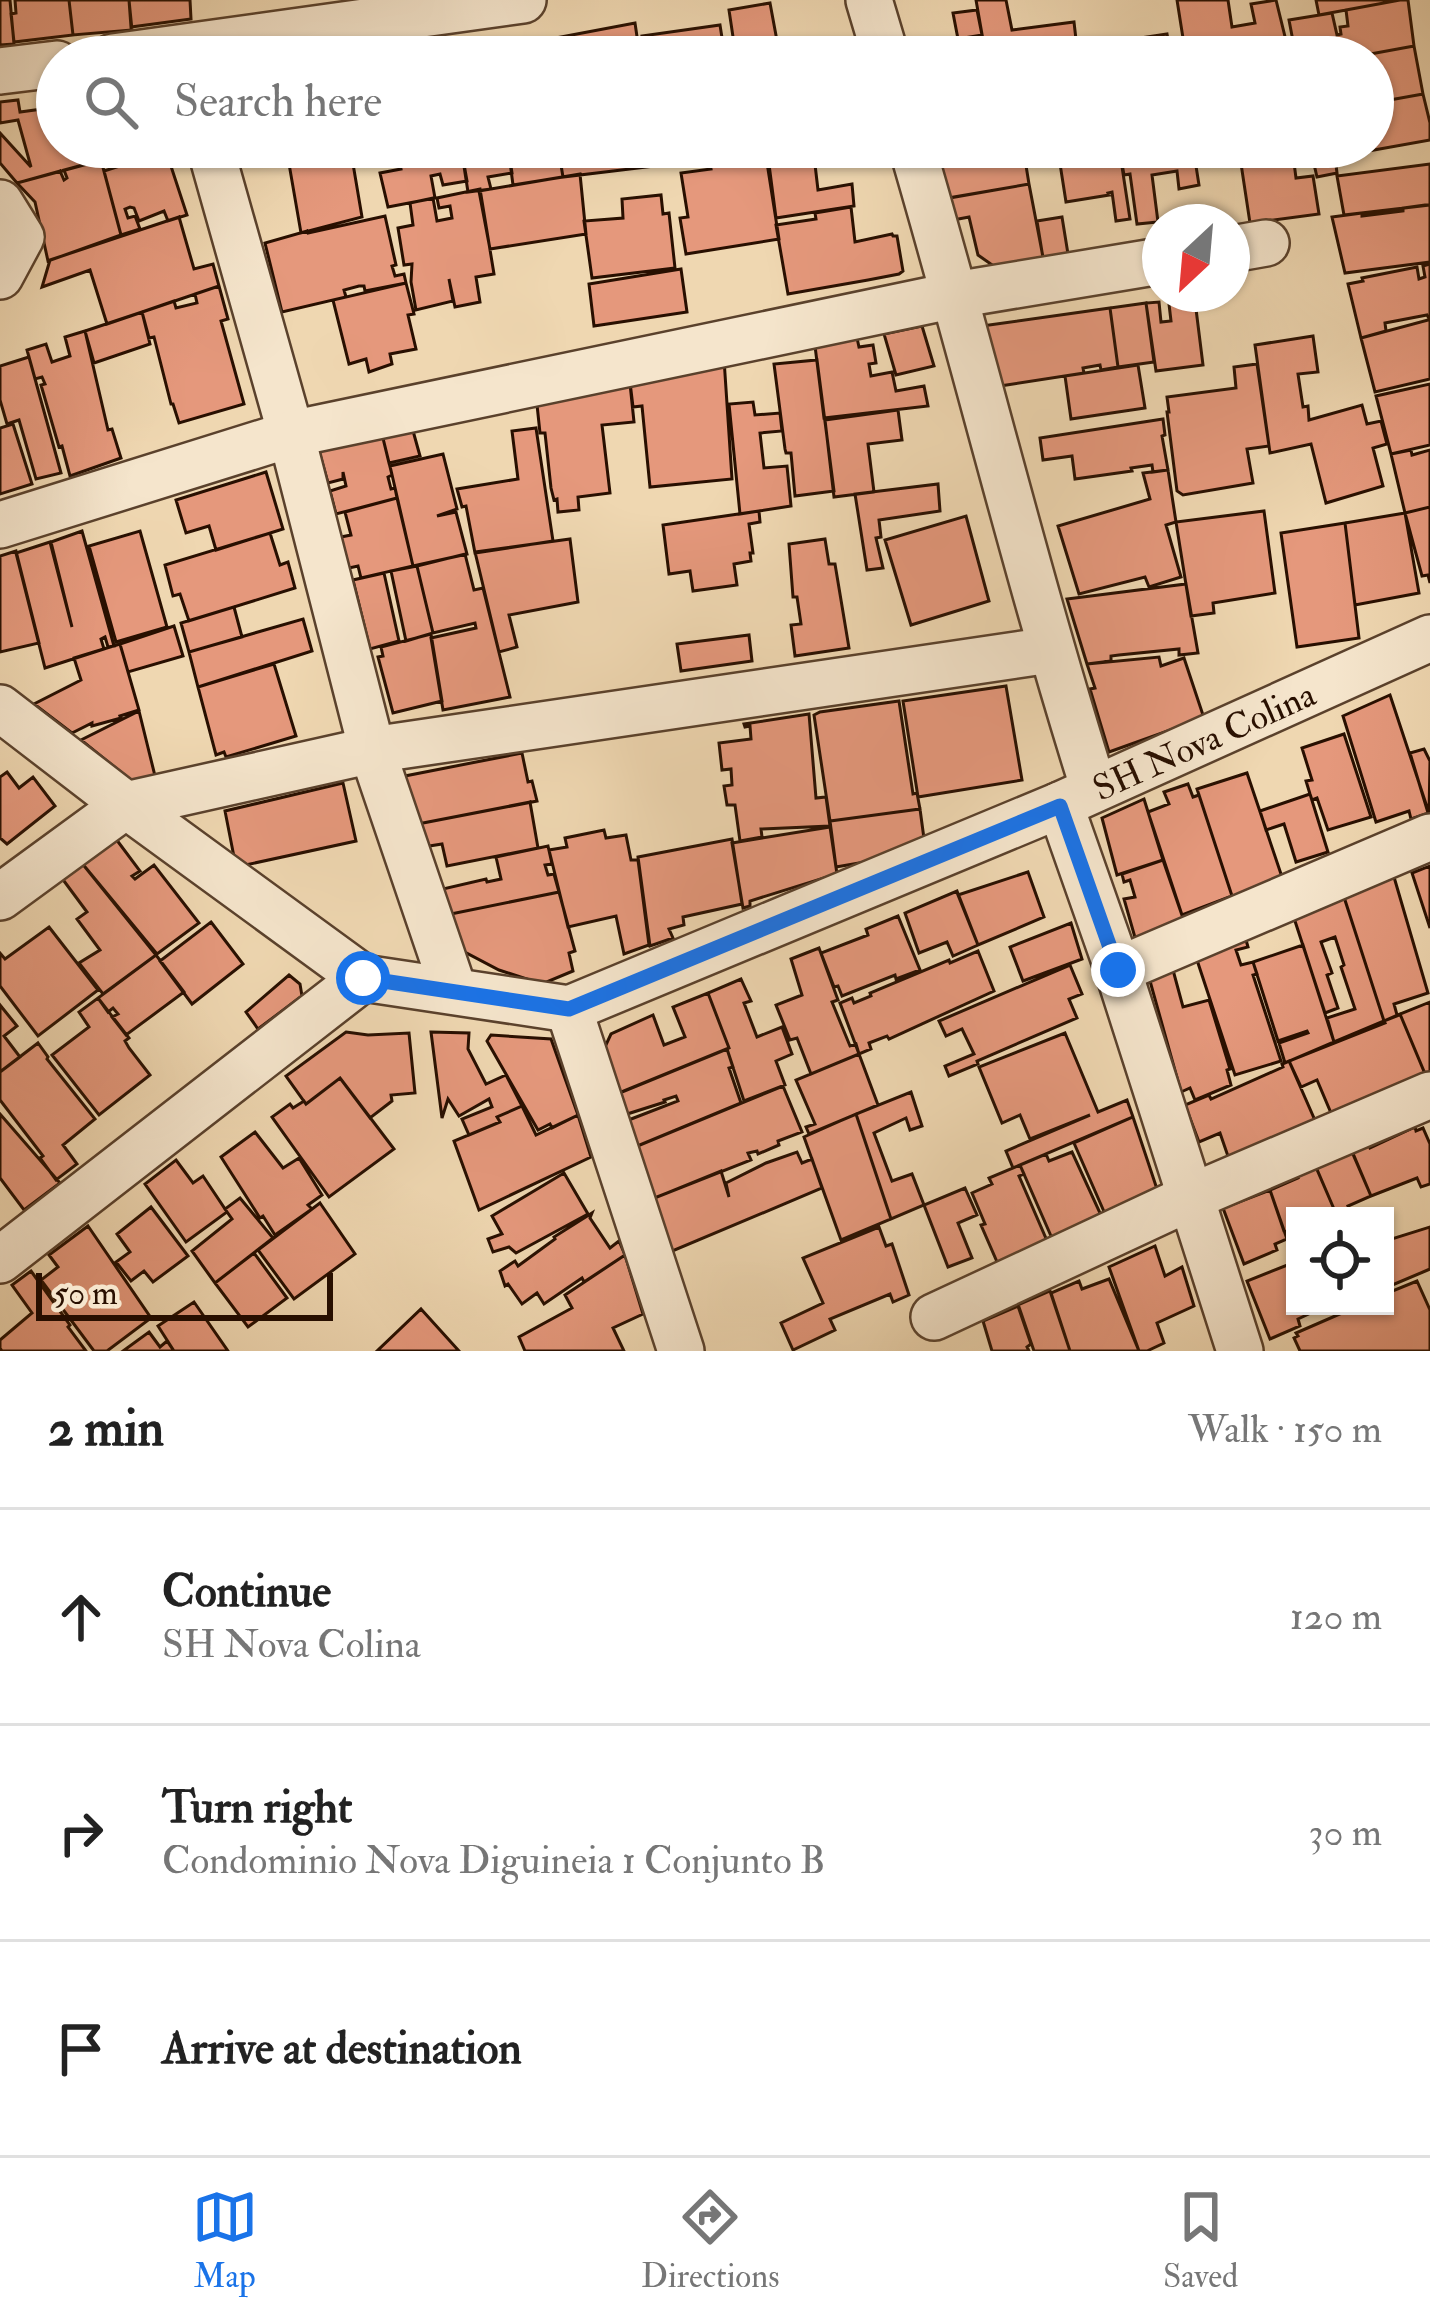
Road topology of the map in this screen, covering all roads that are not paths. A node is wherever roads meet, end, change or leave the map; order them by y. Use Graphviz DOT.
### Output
graph roads {
  1 [pos="523,0"];
  2 [pos="869,0"];
  3 [pos="292,36"];
  4 [pos="880,36"];
  5 [pos="36,67"];
  6 [pos="0,71"];
  7 [pos="216,168"];
  8 [pos="918,168"];
  9 [pos="0,203"];
  10 [pos="1142,264"];
  11 [pos="0,275"];
  12 [pos="955,295"];
  13 [pos="291,434"];
  14 [pos="0,525"];
  15 [pos="1430,638"];
  16 [pos="1050,650"];
  17 [pos="0,708"];
  18 [pos="372,750"];
  19 [pos="1077,797"];
  20 [pos="126,805"];
  21 [pos="1430,837"];
  22 [pos="0,897"];
  23 [pos="1118,970"];
  24 [pos="363,978"];
  25 [pos="454,991"];
  26 [pos="569,1009"];
  27 [pos="1430,1095"];
  28 [pos="1189,1198"];
  29 [pos="0,1260"];
  30 [pos="934,1317"];
  31 [pos="681,1351"];
  32 [pos="1240,1351"];
  1 -- 3 [label="street"];
  2 -- 4 [label="street"];
  5 -- 6 [label="street"];
  7 -- 13 [label="street"];
  8 -- 12 [label="street"];
  9 -- 11 [label="street"];
  10 -- 12 [label="street"];
  12 -- 13 [label="street"];
  12 -- 16 [label="street"];
  13 -- 14 [label="street"];
  13 -- 18 [label="street"];
  15 -- 19 [label="street, SH Nova Colina"];
  16 -- 18 [label="street"];
  16 -- 19 [label="street"];
  17 -- 20 [label="street"];
  18 -- 20 [label="street"];
  18 -- 25 [label="street"];
  19 -- 23 [label="street"];
  19 -- 26 [label="street, SH Nova Colina"];
  20 -- 22 [label="street"];
  20 -- 24 [label="street"];
  21 -- 23 [label="street"];
  23 -- 28 [label="street"];
  24 -- 25 [label="street"];
  24 -- 29 [label="street"];
  25 -- 26 [label="street"];
  26 -- 31 [label="street"];
  27 -- 28 [label="street"];
  28 -- 30 [label="street"];
  28 -- 32 [label="street"];
}
